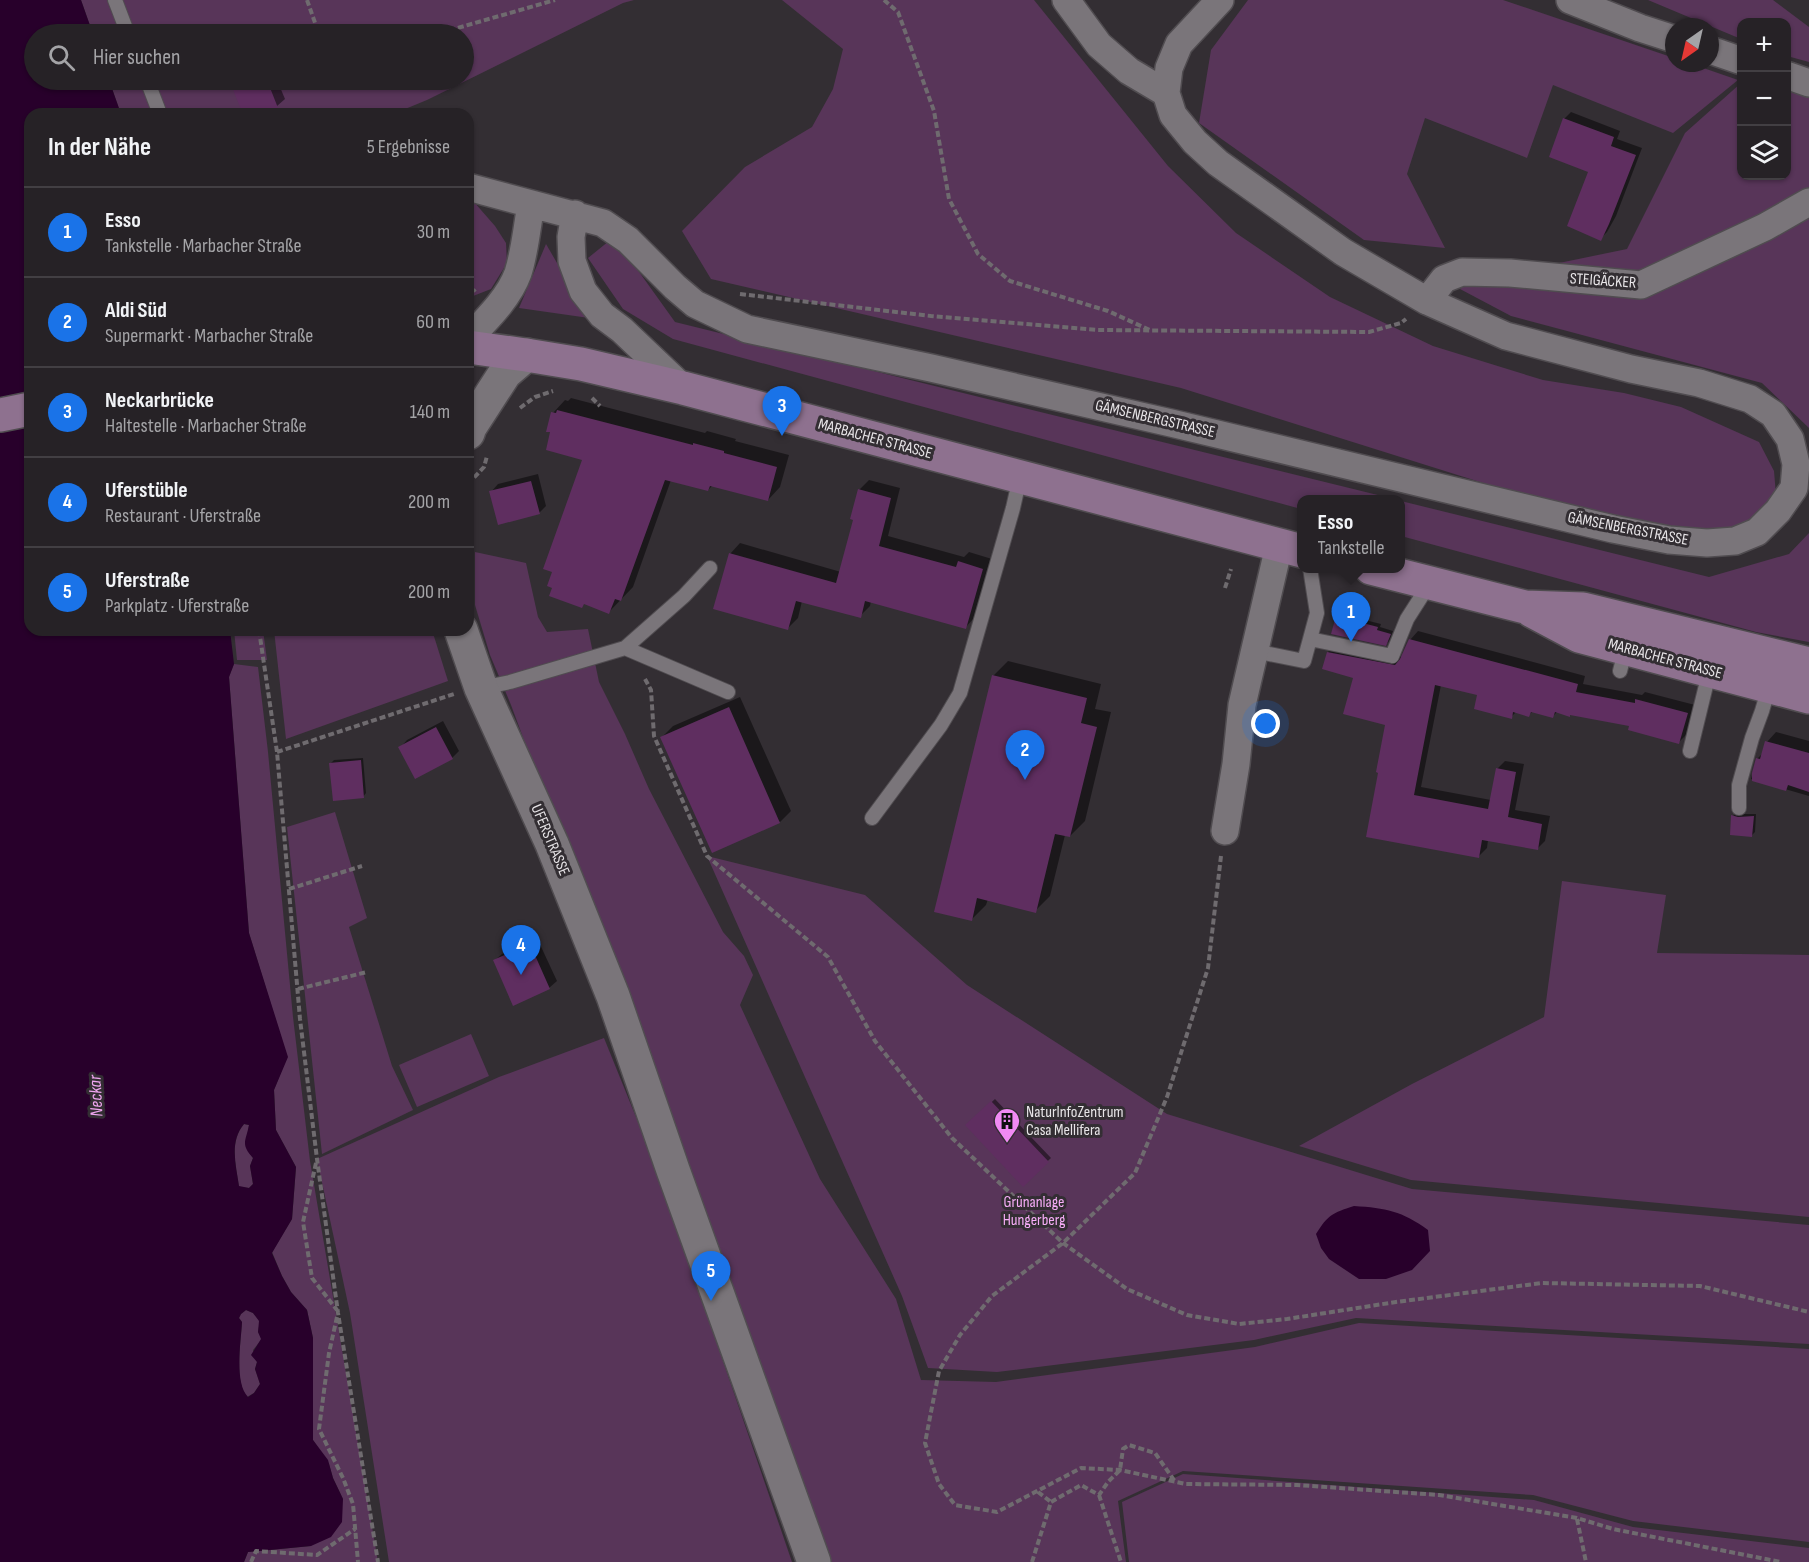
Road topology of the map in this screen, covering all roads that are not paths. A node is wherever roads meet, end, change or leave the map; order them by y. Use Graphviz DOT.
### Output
graph roads {
  1 [pos="115,0"];
  2 [pos="1066,0"];
  3 [pos="1220,0"];
  4 [pos="1570,0"];
  5 [pos="124,24"];
  6 [pos="1665,36"];
  7 [pos="1719,53"];
  8 [pos="1737,59"];
  9 [pos="1791,77"];
  10 [pos="1809,82"];
  11 [pos="151,90"];
  12 [pos="1166,93"];
  13 [pos="158,108"];
  14 [pos="474,189"];
  15 [pos="1809,202"];
  16 [pos="531,204"];
  17 [pos="575,214"];
  18 [pos="1428,301"];
  19 [pos="474,333"];
  20 [pos="474,348"];
  21 [pos="526,355"];
  22 [pos="683,388"];
  23 [pos="24,410"];
  24 [pos="0,415"];
  25 [pos="474,431"];
  26 [pos="1020,477"];
  27 [pos="1290,548"];
  28 [pos="710,568"];
  29 [pos="1311,573"];
  30 [pos="1391,573"];
  31 [pos="1430,583"];
  32 [pos="463,636"];
  33 [pos="1310,639"];
  34 [pos="625,648"];
  35 [pos="1254,651"];
  36 [pos="1713,656"];
  37 [pos="1809,664"];
  38 [pos="1769,687"];
  39 [pos="481,688"];
  40 [pos="728,692"];
  41 [pos="1809,697"];
  42 [pos="1690,751"];
  43 [pos="1739,808"];
  44 [pos="872,818"];
  45 [pos="1225,831"];
  46 [pos="814,1562"];
  1 -- 5 [label="lane"];
  2 -- 12 [label="street"];
  3 -- 12 [label="street"];
  4 -- 6 [label="street"];
  7 -- 8 [label="street"];
  9 -- 10 [label="street"];
  11 -- 13 [label="lane"];
  12 -- 18 [label="street, GÄMSENBERGSTRASSE"];
  14 -- 16 [label="street, GÄMSENBERGSTRASSE"];
  15 -- 18 [label="street, STEIGÄCKER"];
  16 -- 17 [label="street, GÄMSENBERGSTRASSE"];
  16 -- 19 [label="street"];
  17 -- 18 [label="street, GÄMSENBERGSTRASSE"];
  17 -- 22 [label="street"];
  20 -- 21 [label="main road, MARBACHER STRASSE"];
  21 -- 22 [label="main road, MARBACHER STRASSE"];
  21 -- 25 [label="street"];
  22 -- 26 [label="main road, MARBACHER STRASSE"];
  23 -- 24 [label="main road"];
  26 -- 27 [label="main road, MARBACHER STRASSE"];
  26 -- 44 [label="lane"];
  27 -- 35 [label="street, MARBACHER STRASSE"];
  28 -- 34 [label="lane"];
  29 -- 33 [label="lane"];
  30 -- 31 [label="main road, MARBACHER STRASSE"];
  31 -- 33 [label="lane"];
  31 -- 36 [label="main road, MARBACHER STRASSE"];
  32 -- 39 [label="street, UFERSTRASSE"];
  33 -- 35 [label="lane"];
  34 -- 39 [label="lane"];
  34 -- 40 [label="lane"];
  35 -- 45 [label="street, MARBACHER STRASSE"];
  36 -- 37 [label="main road, MARBACHER STRASSE"];
  36 -- 38 [label="main road, MARBACHER STRASSE"];
  36 -- 42 [label="lane"];
  38 -- 41 [label="main road, MARBACHER STRASSE"];
  38 -- 43 [label="lane"];
  39 -- 46 [label="street, UFERSTRASSE"];
}
